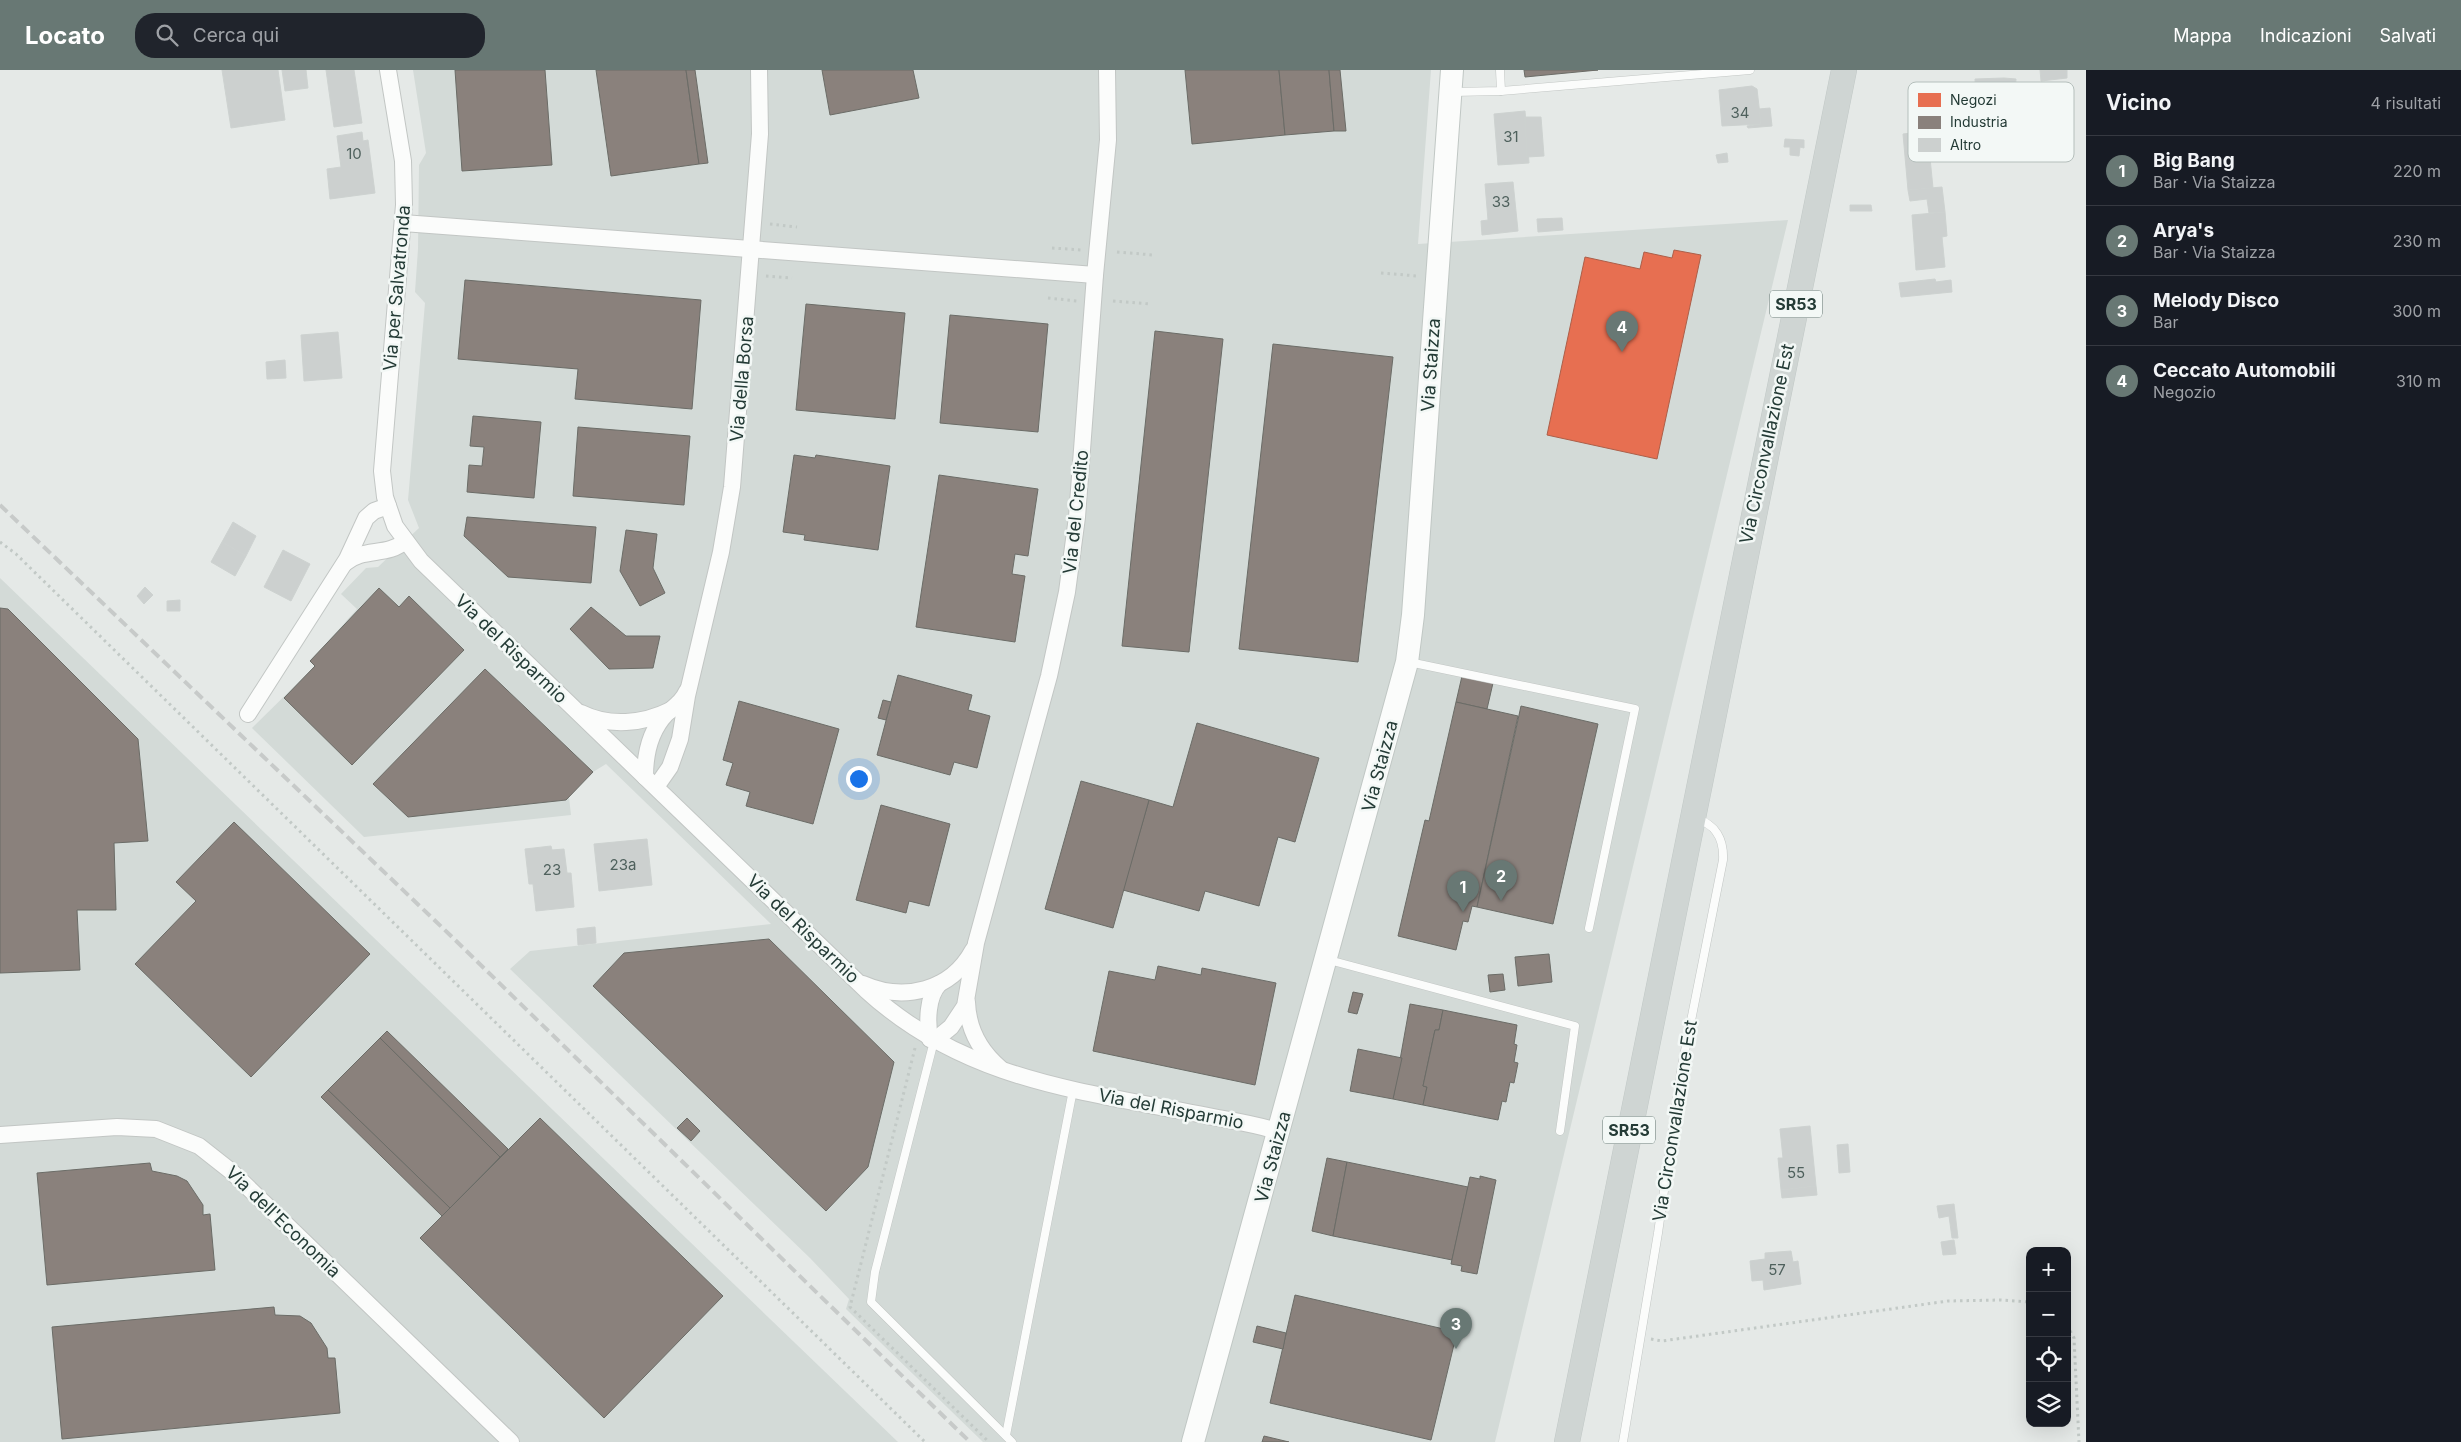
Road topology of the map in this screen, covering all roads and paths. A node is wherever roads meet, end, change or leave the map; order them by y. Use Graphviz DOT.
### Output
graph roads {
  1 [pos="388,70"];
  2 [pos="759,70"];
  3 [pos="1107,70"];
  4 [pos="1500,70"];
  5 [pos="1750,70"];
  6 [pos="1834,70"];
  7 [pos="1844,70"];
  8 [pos="1452,81"];
  9 [pos="1502,91"];
  10 [pos="1838,102"];
  11 [pos="403,223"];
  12 [pos="767,224"];
  13 [pos="796,227"];
  14 [pos="1052,248"];
  15 [pos="752,249"];
  16 [pos="1082,250"];
  17 [pos="1116,252"];
  18 [pos="1153,255"];
  19 [pos="1381,273"];
  20 [pos="764,276"];
  21 [pos="1095,276"];
  22 [pos="1423,276"];
  23 [pos="792,278"];
  24 [pos="1048,298"];
  25 [pos="1077,301"];
  26 [pos="1113,301"];
  27 [pos="1150,304"];
  28 [pos="388,506"];
  29 [pos="405,541"];
  30 [pos="0,542"];
  31 [pos="421,561"];
  32 [pos="342,567"];
  33 [pos="1407,662"];
  34 [pos="690,684"];
  35 [pos="573,708"];
  36 [pos="672,710"];
  37 [pos="248,714"];
  38 [pos="651,782"];
  39 [pos="1691,818"];
  40 [pos="1589,928"];
  41 [pos="976,943"];
  42 [pos="1327,960"];
  43 [pos="858,982"];
  44 [pos="939,984"];
  45 [pos="967,998"];
  46 [pos="932,1040"];
  47 [pos="915,1048"];
  48 [pos="1006,1072"];
  49 [pos="1073,1090"];
  50 [pos="1560,1131"];
  51 [pos="1280,1132"];
  52 [pos="0,1135"];
  53 [pos="875,1208"];
  54 [pos="2026,1302"];
  55 [pos="870,1326"];
  56 [pos="1642,1328"];
  57 [pos="2071,1332"];
  58 [pos="1006,1435"];
  59 [pos="511,1442"];
  60 [pos="925,1442"];
  61 [pos="989,1442"];
  62 [pos="1012,1442"];
  63 [pos="1194,1442"];
  64 [pos="1566,1442"];
  65 [pos="1623,1442"];
  66 [pos="2079,1442"];
  1 -- 11 [label="street, Via per Salvatronda"];
  2 -- 15 [label="street, Via della Borsa"];
  3 -- 21 [label="street, Via del Credito"];
  4 -- 9 [label="lane"];
  5 -- 9 [label="lane"];
  6 -- 10 [label="street"];
  7 -- 10 [label="main road, Via Circonvallazione Est / SR53"];
  8 -- 9 [label="lane"];
  8 -- 33 [label="street, Via Staizza"];
  10 -- 39 [label="main road, Via Circonvallazione Est / SR53"];
  11 -- 15 [label="street"];
  11 -- 28 [label="street, Via per Salvatronda"];
  12 -- 13 [label="path"];
  14 -- 16 [label="path"];
  15 -- 21 [label="street"];
  15 -- 34 [label="street, Via della Borsa"];
  17 -- 18 [label="path"];
  19 -- 22 [label="path"];
  20 -- 23 [label="path"];
  21 -- 41 [label="street, Via del Credito"];
  24 -- 25 [label="path"];
  26 -- 27 [label="path"];
  28 -- 29 [label="street, Via per Salvatronda"];
  28 -- 32 [label="street"];
  29 -- 31 [label="street, Via per Salvatronda"];
  29 -- 32 [label="street"];
  30 -- 60 [label="path"];
  31 -- 35 [label="street, Via del Risparmio"];
  32 -- 37 [label="street"];
  33 -- 40 [label="lane"];
  33 -- 42 [label="street, Via Staizza"];
  34 -- 36 [label="street, Via della Borsa"];
  34 -- 38 [label="street, Via della Borsa"];
  35 -- 36 [label="street"];
  35 -- 38 [label="street, Via del Risparmio"];
  36 -- 38 [label="street, Via della Borsa"];
  38 -- 43 [label="street, Via del Risparmio"];
  39 -- 56 [label="lane, Via Circonvallazione Est"];
  39 -- 64 [label="main road, Via Circonvallazione Est / SR53"];
  41 -- 44 [label="street, Via del Credito"];
  41 -- 45 [label="street, Via del Credito"];
  42 -- 50 [label="lane"];
  42 -- 51 [label="street, Via Staizza"];
  43 -- 44 [label="street, Via del Credito"];
  43 -- 46 [label="street, Via del Risparmio"];
  44 -- 46 [label="street"];
  45 -- 46 [label="street, Via del Credito"];
  45 -- 48 [label="street, Via del Credito"];
  46 -- 48 [label="street, Via del Risparmio"];
  46 -- 58 [label="lane"];
  47 -- 53 [label="path"];
  48 -- 49 [label="street, Via del Risparmio"];
  49 -- 51 [label="street, Via del Risparmio"];
  49 -- 58 [label="lane"];
  51 -- 63 [label="street, Via Staizza"];
  52 -- 59 [label="street, Via dell'Economia"];
  54 -- 56 [label="path"];
  55 -- 61 [label="path"];
  56 -- 65 [label="lane, Via Circonvallazione Est"];
  57 -- 66 [label="path"];
  58 -- 62 [label="lane"];
}
